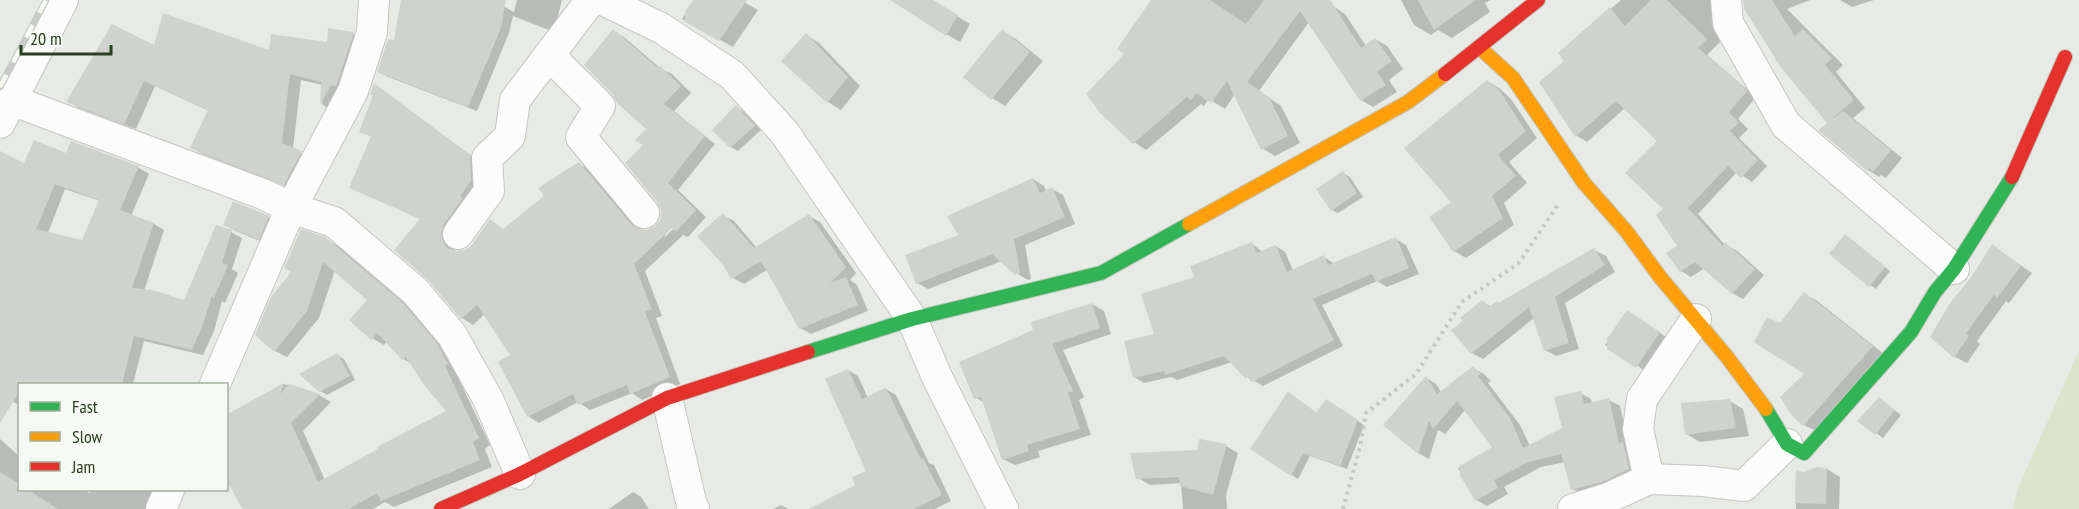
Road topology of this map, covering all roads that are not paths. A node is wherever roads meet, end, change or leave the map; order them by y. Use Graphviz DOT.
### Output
graph roads {
  1 [pos="63,0"];
  2 [pos="374,0"];
  3 [pos="591,0"];
  4 [pos="603,0"];
  5 [pos="1538,0"];
  6 [pos="1726,0"];
  7 [pos="1480,48"];
  8 [pos="549,55"];
  9 [pos="2065,57"];
  10 [pos="6,112"];
  11 [pos="291,208"];
  12 [pos="644,213"];
  13 [pos="458,234"];
  14 [pos="1954,269"];
  15 [pos="912,319"];
  16 [pos="1696,319"];
  17 [pos="216,383"];
  18 [pos="667,398"];
  19 [pos="1787,444"];
  20 [pos="520,474"];
  21 [pos="1649,478"];
  22 [pos="168,491"];
  23 [pos="1745,497"];
  24 [pos="161,509"];
  25 [pos="441,509"];
  26 [pos="694,509"];
  27 [pos="1003,509"];
  28 [pos="1573,509"];
  1 -- 10 [label="street"];
  2 -- 11 [label="street"];
  3 -- 8 [label="street"];
  4 -- 15 [label="street"];
  5 -- 7 [label="street"];
  6 -- 14 [label="street"];
  7 -- 15 [label="street"];
  7 -- 16 [label="street"];
  8 -- 12 [label="street"];
  8 -- 13 [label="street"];
  9 -- 14 [label="street"];
  10 -- 11 [label="street"];
  11 -- 17 [label="street"];
  11 -- 20 [label="street"];
  14 -- 19 [label="street"];
  15 -- 18 [label="street"];
  15 -- 27 [label="street"];
  16 -- 19 [label="street"];
  16 -- 21 [label="street"];
  18 -- 20 [label="street"];
  18 -- 26 [label="street"];
  19 -- 23 [label="street"];
  20 -- 25 [label="street"];
  21 -- 23 [label="street"];
  21 -- 28 [label="street"];
  22 -- 24 [label="street"];
}
